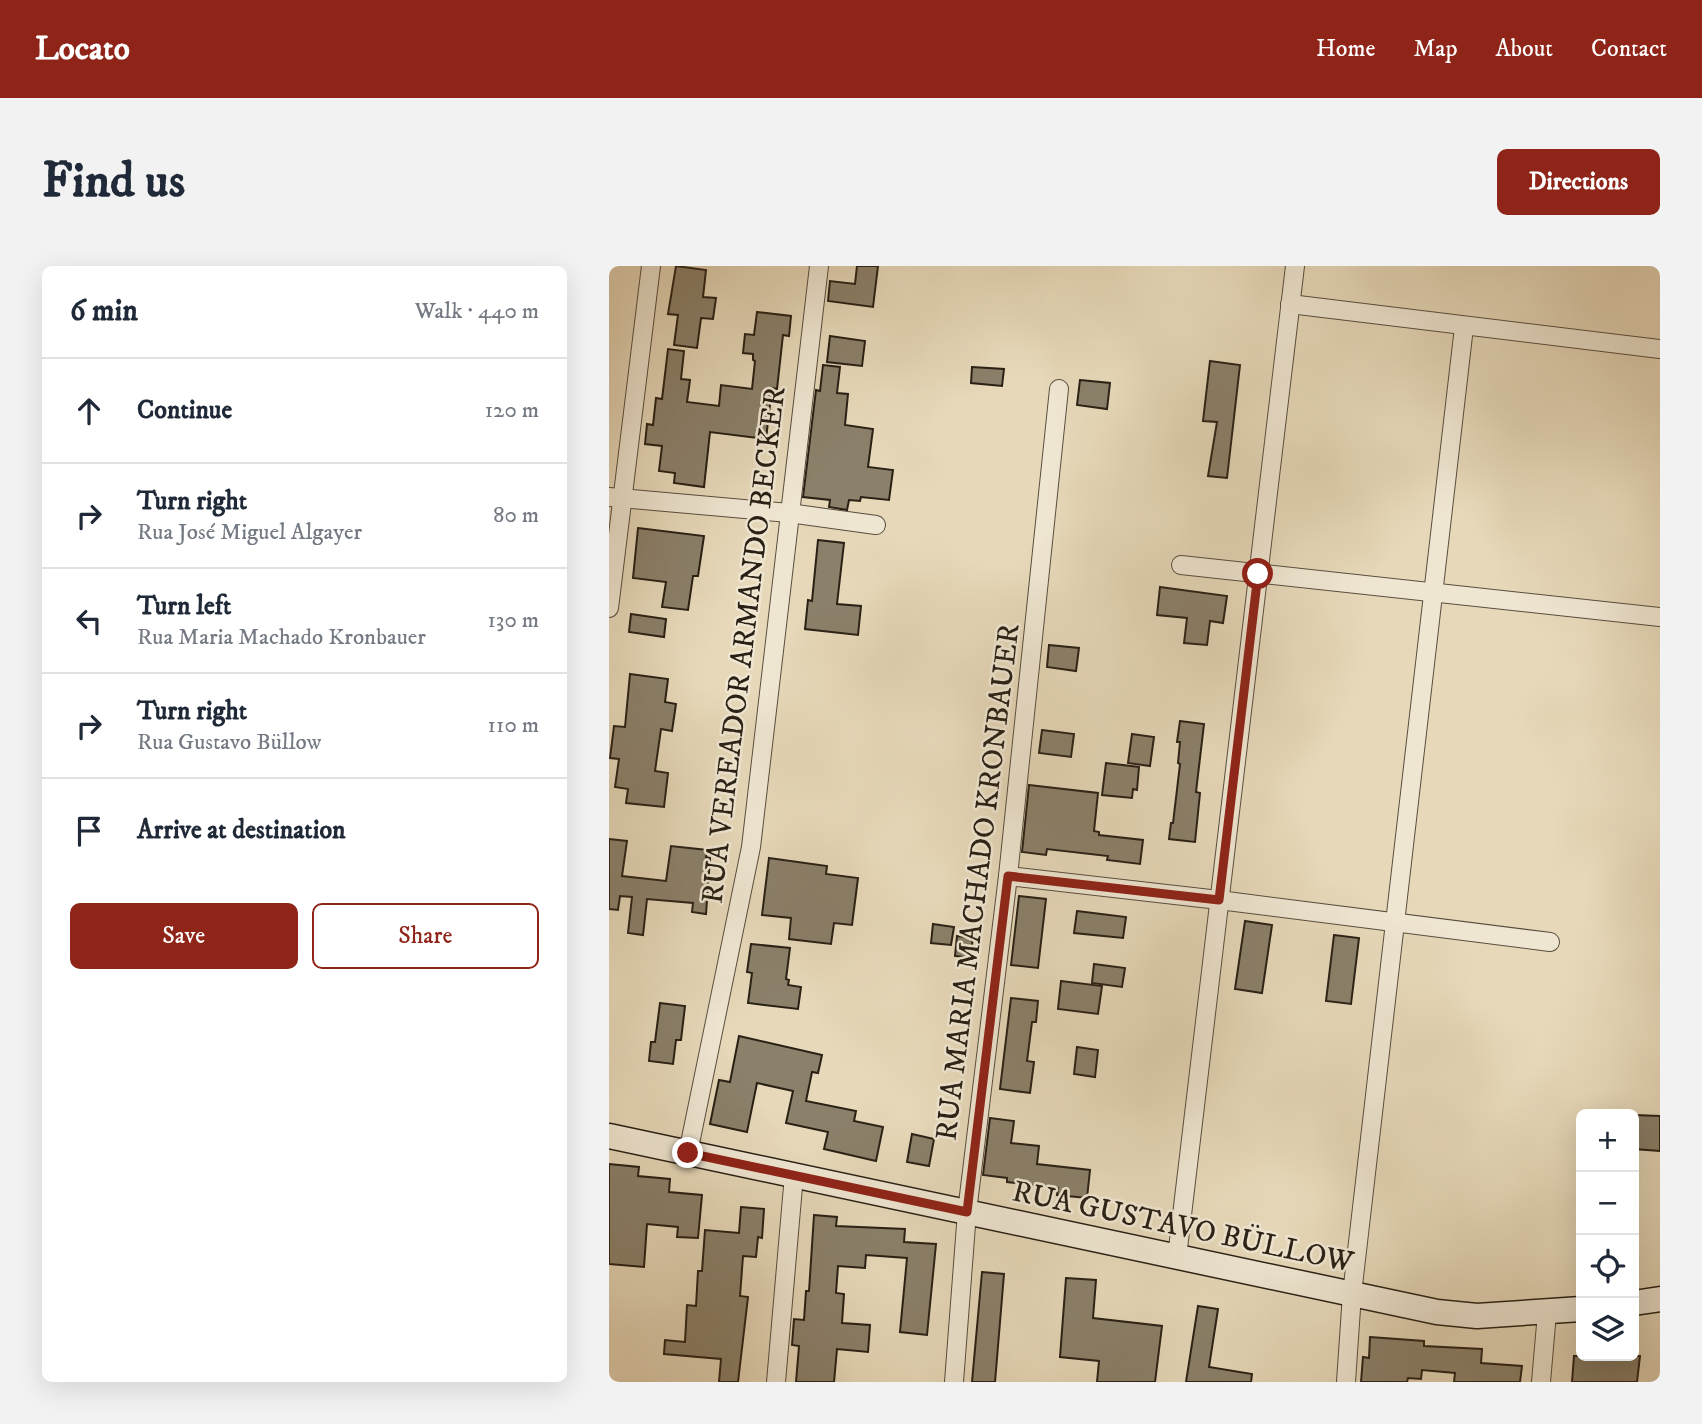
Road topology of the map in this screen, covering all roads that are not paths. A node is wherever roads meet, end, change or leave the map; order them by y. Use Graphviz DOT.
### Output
graph roads {
  1 [pos="651,266"];
  2 [pos="820,266"];
  3 [pos="1295,266"];
  4 [pos="1290,304"];
  5 [pos="1465,327"];
  6 [pos="1660,349"];
  7 [pos="1059,389"];
  8 [pos="617,498"];
  9 [pos="789,513"];
  10 [pos="876,525"];
  11 [pos="1181,565"];
  12 [pos="1258,574"];
  13 [pos="1433,594"];
  14 [pos="609,608"];
  15 [pos="1660,617"];
  16 [pos="1008,876"];
  17 [pos="1219,900"];
  18 [pos="1395,923"];
  19 [pos="1550,942"];
  20 [pos="609,1136"];
  21 [pos="688,1153"];
  22 [pos="794,1175"];
  23 [pos="967,1212"];
  24 [pos="1177,1257"];
  25 [pos="1352,1294"];
  26 [pos="1660,1299"];
  27 [pos="1639,1302"];
  28 [pos="1576,1310"];
  29 [pos="1547,1313"];
  30 [pos="775,1382"];
  31 [pos="954,1382"];
  32 [pos="1346,1382"];
  33 [pos="1541,1382"];
  1 -- 8 [label="street"];
  2 -- 9 [label="street, RUA VEREADOR ARMANDO BECKER"];
  3 -- 4 [label="street"];
  4 -- 5 [label="street"];
  4 -- 12 [label="street"];
  5 -- 6 [label="street"];
  5 -- 13 [label="street"];
  7 -- 16 [label="street, RUA MARIA MACHADO KRONBAUER"];
  8 -- 9 [label="street"];
  8 -- 14 [label="street"];
  9 -- 10 [label="street"];
  9 -- 21 [label="street, RUA VEREADOR ARMANDO BECKER"];
  11 -- 12 [label="street"];
  12 -- 13 [label="street"];
  12 -- 17 [label="street"];
  13 -- 15 [label="street"];
  13 -- 18 [label="street"];
  16 -- 17 [label="street"];
  16 -- 23 [label="street, RUA MARIA MACHADO KRONBAUER"];
  17 -- 18 [label="street"];
  17 -- 24 [label="street"];
  18 -- 19 [label="street"];
  18 -- 25 [label="street"];
  20 -- 21 [label="main road, RUA GUSTAVO BÜLLOW"];
  21 -- 22 [label="main road, RUA GUSTAVO BÜLLOW"];
  22 -- 23 [label="main road, RUA GUSTAVO BÜLLOW"];
  22 -- 30 [label="street"];
  23 -- 24 [label="main road, RUA GUSTAVO BÜLLOW"];
  23 -- 31 [label="street, RUA MARIA MACHADO KRONBAUER"];
  24 -- 25 [label="main road, RUA GUSTAVO BÜLLOW"];
  25 -- 29 [label="main road, RUA GUSTAVO BÜLLOW"];
  25 -- 32 [label="street"];
  26 -- 27 [label="main road"];
  28 -- 29 [label="main road, RUA GUSTAVO BÜLLOW"];
  29 -- 33 [label="street"];
}
